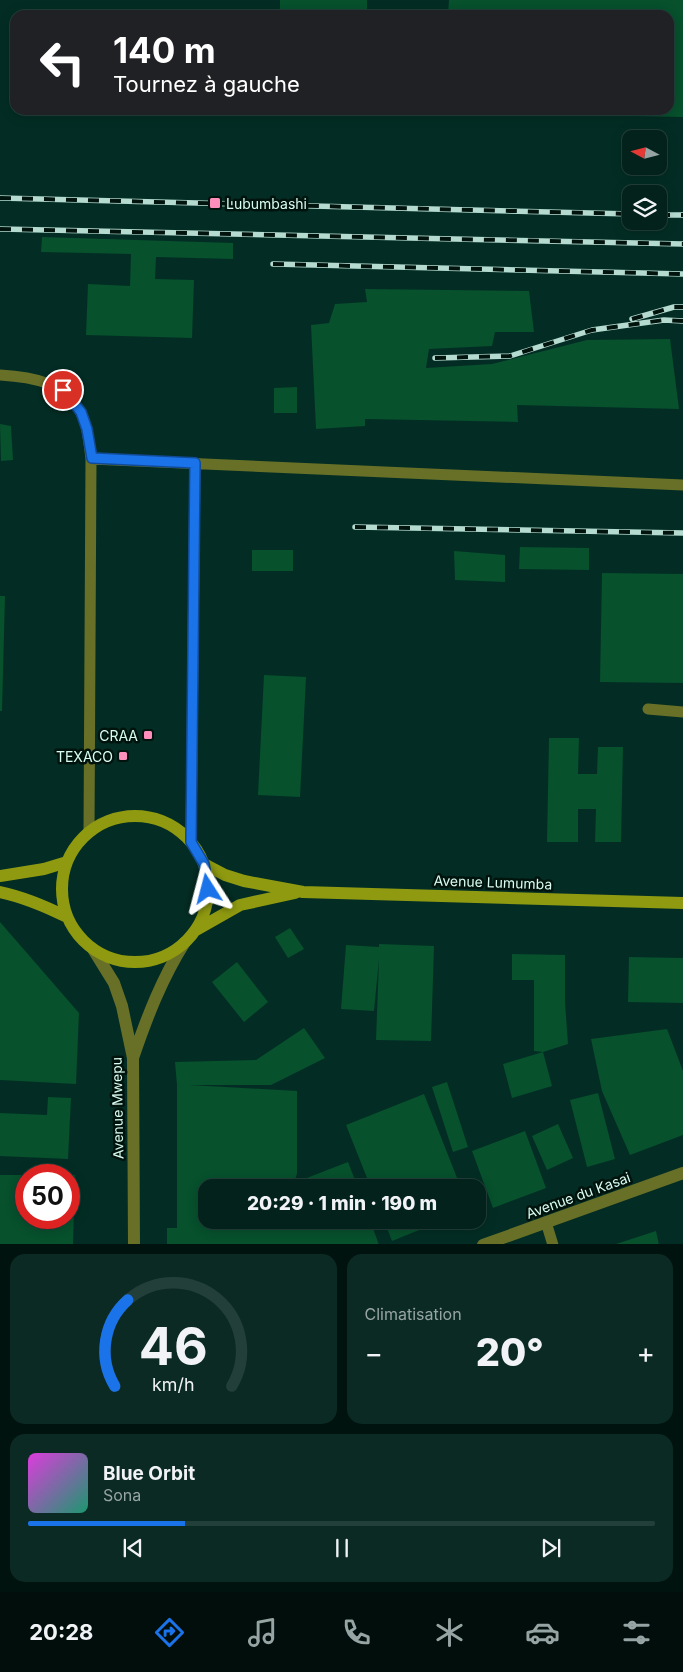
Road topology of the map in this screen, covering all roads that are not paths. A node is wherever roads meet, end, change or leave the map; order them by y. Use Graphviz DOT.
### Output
graph roads {
  1 [pos="0,375"];
  2 [pos="92,458"];
  3 [pos="195,463"];
  4 [pos="683,485"];
  5 [pos="648,709"];
  6 [pos="683,712"];
  7 [pos="89,832"];
  8 [pos="191,842"];
  9 [pos="67,862"];
  10 [pos="204,864"];
  11 [pos="0,876"];
  12 [pos="0,892"];
  13 [pos="303,892"];
  14 [pos="683,903"];
  15 [pos="67,917"];
  16 [pos="195,931"];
  17 [pos="185,942"];
  18 [pos="93,949"];
  19 [pos="133,1058"];
  20 [pos="683,1173"];
  21 [pos="546,1222"];
  22 [pos="134,1244"];
  23 [pos="483,1244"];
  24 [pos="553,1244"];
  1 -- 2 [label="lane"];
  2 -- 3 [label="lane"];
  2 -- 7 [label="lane"];
  3 -- 4 [label="lane"];
  3 -- 8 [label="lane"];
  5 -- 6 [label="lane"];
  7 -- 8 [label="main road"];
  7 -- 9 [label="main road"];
  8 -- 10 [label="main road"];
  9 -- 11 [label="main road"];
  9 -- 15 [label="main road"];
  10 -- 13 [label="main road"];
  10 -- 16 [label="main road"];
  12 -- 15 [label="main road"];
  13 -- 14 [label="main road, Avenue Lumumba"];
  13 -- 16 [label="main road"];
  15 -- 18 [label="main road"];
  16 -- 17 [label="main road"];
  17 -- 18 [label="main road"];
  17 -- 19 [label="street"];
  18 -- 19 [label="street, Avenue Mwepu"];
  19 -- 22 [label="street, Avenue Mwepu"];
  20 -- 21 [label="street, Avenue du Kasai"];
  21 -- 23 [label="street, Avenue du Kasai"];
  21 -- 24 [label="lane"];
}
